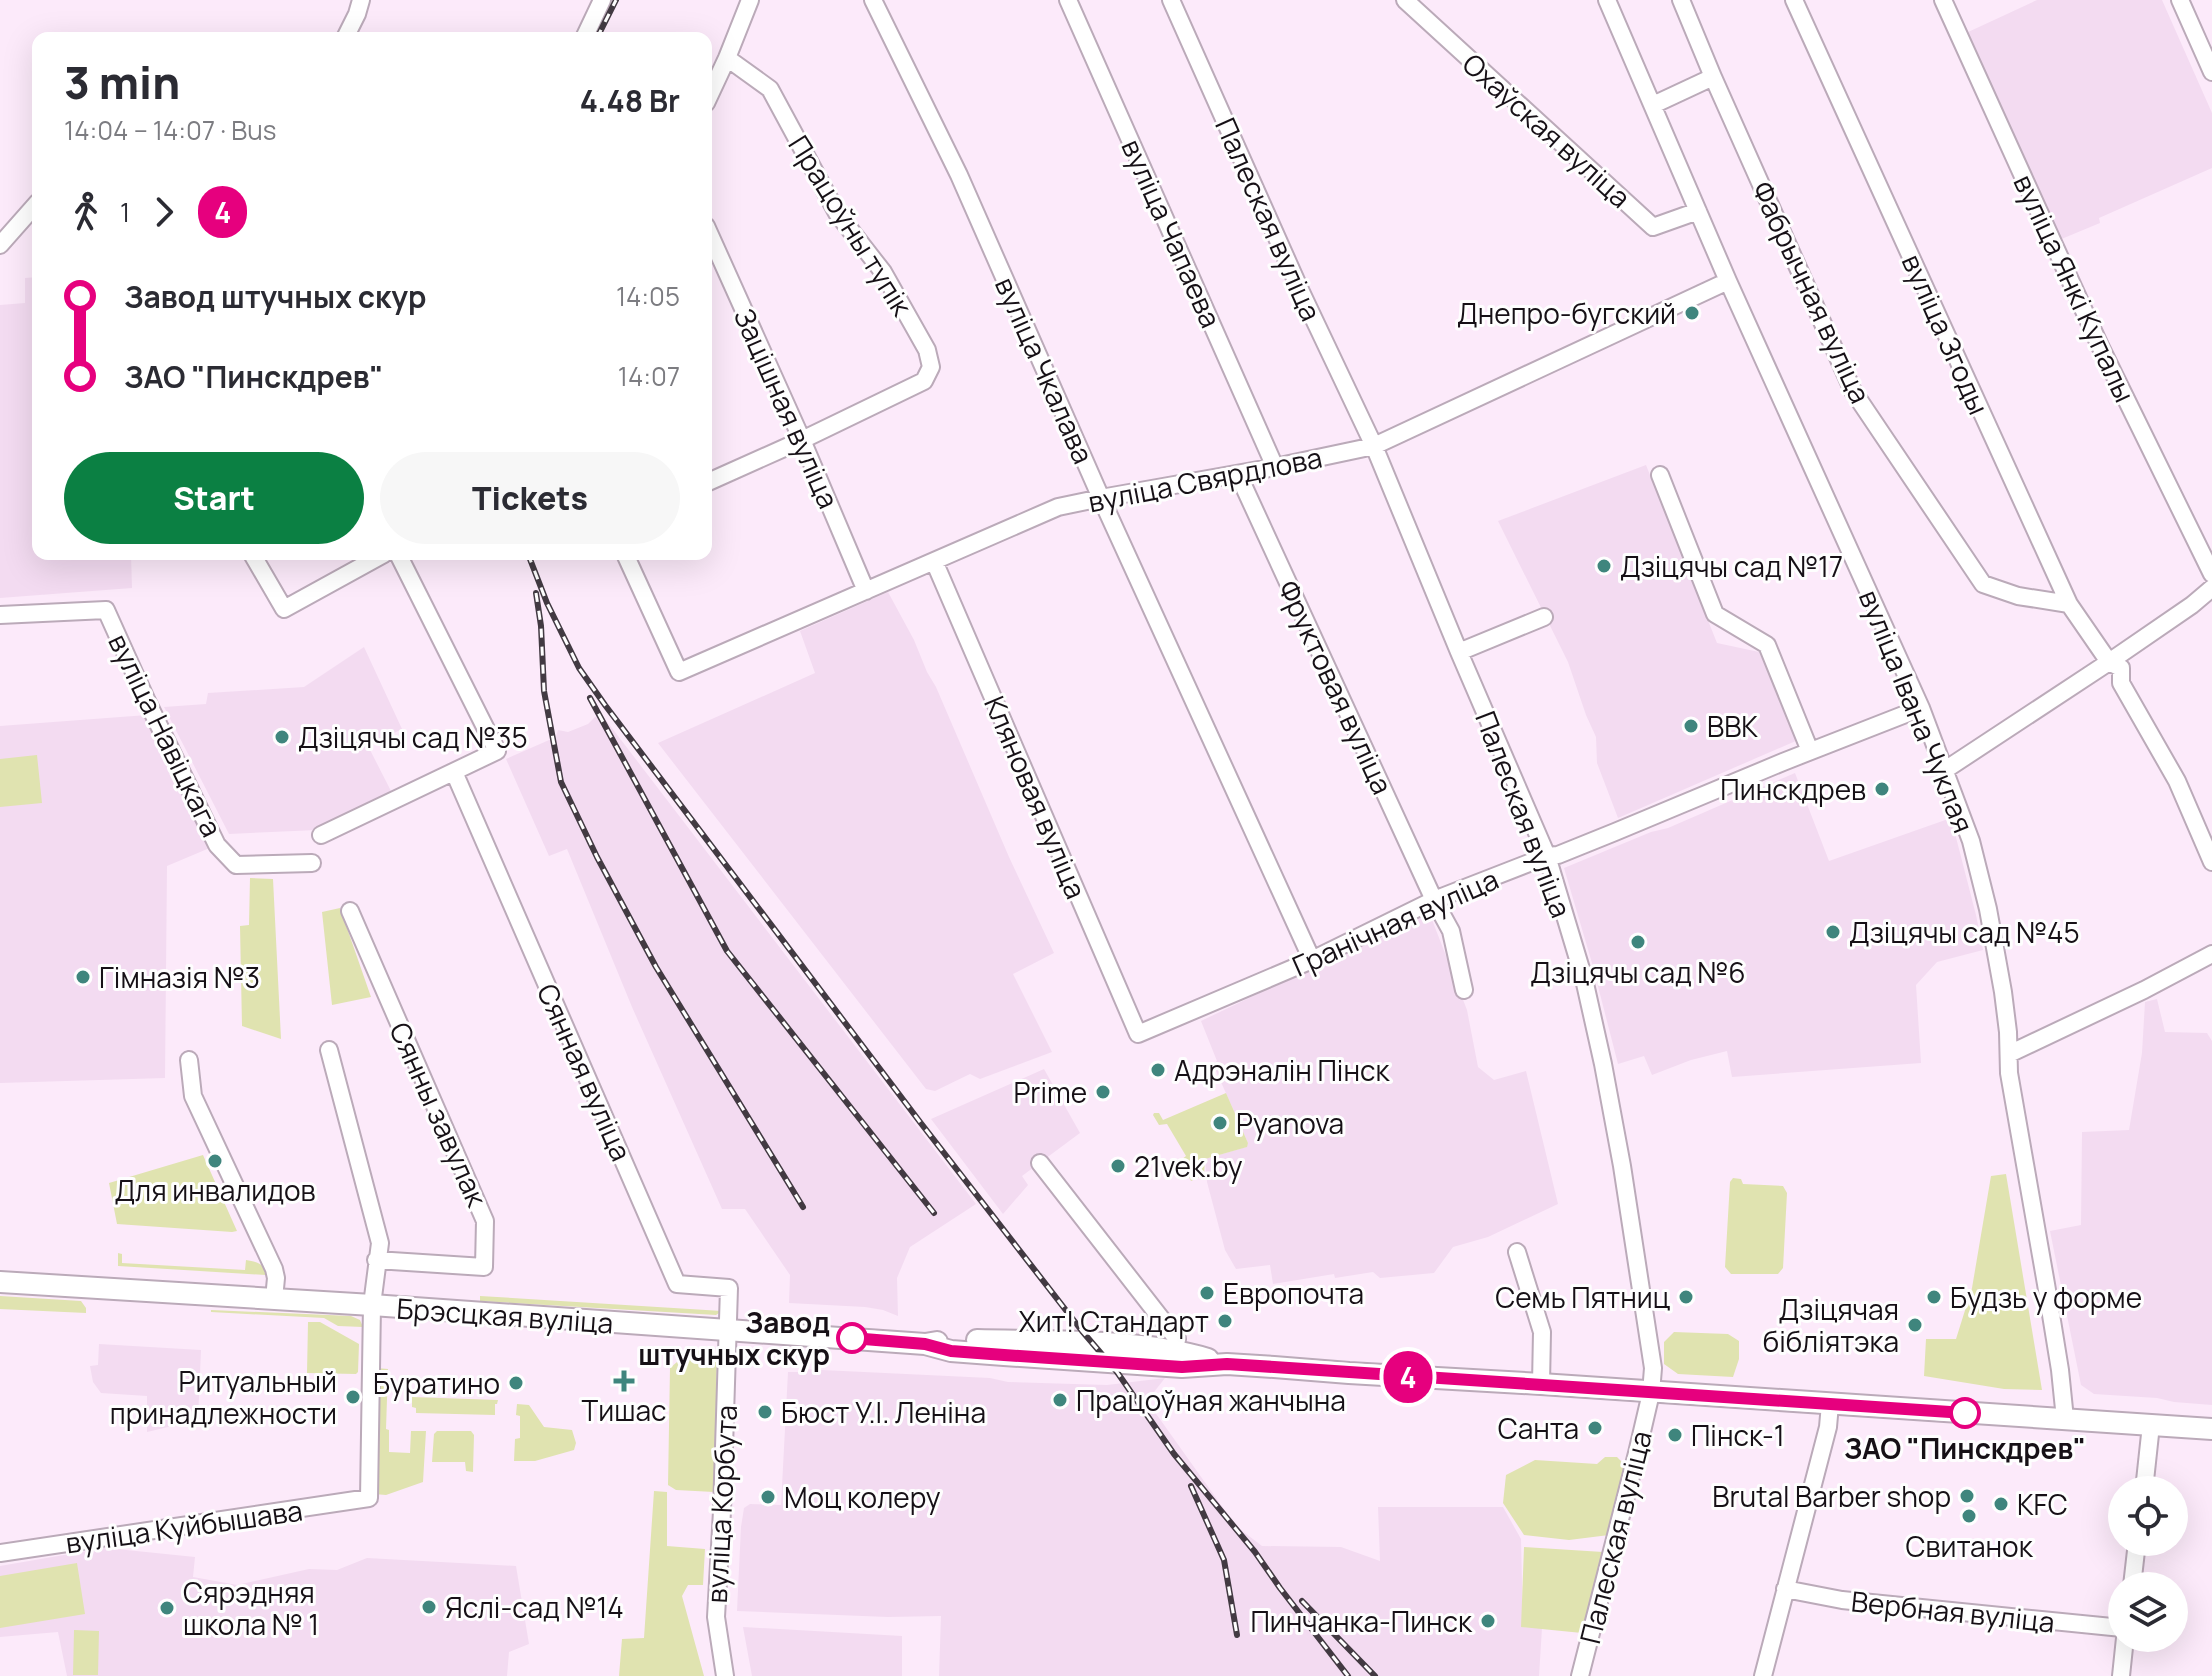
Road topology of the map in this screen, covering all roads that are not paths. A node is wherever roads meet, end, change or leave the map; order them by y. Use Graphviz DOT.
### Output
graph roads {
  1 [pos="361,0"];
  2 [pos="602,0"];
  3 [pos="750,0"];
  4 [pos="873,0"];
  5 [pos="1068,0"];
  6 [pos="1171,0"];
  7 [pos="1405,0"];
  8 [pos="1607,0"];
  9 [pos="1681,0"];
  10 [pos="1794,0"];
  11 [pos="1943,0"];
  12 [pos="2180,0"];
  13 [pos="348,32"];
  14 [pos="587,32"];
  15 [pos="727,58"];
  16 [pos="2212,72"];
  17 [pos="1713,77"];
  18 [pos="712,90"];
  19 [pos="1653,105"];
  20 [pos="32,209"];
  21 [pos="1698,211"];
  22 [pos="712,239"];
  23 [pos="0,245"];
  24 [pos="1728,281"];
  25 [pos="802,440"];
  26 [pos="1374,446"];
  27 [pos="1275,467"];
  28 [pos="1238,474"];
  29 [pos="1660,475"];
  30 [pos="712,480"];
  31 [pos="1101,498"];
  32 [pos="255,560"];
  33 [pos="373,560"];
  34 [pos="401,560"];
  35 [pos="628,560"];
  36 [pos="934,561"];
  37 [pos="2212,574"];
  38 [pos="2212,588"];
  39 [pos="866,591"];
  40 [pos="2069,604"];
  41 [pos="0,615"];
  42 [pos="1544,617"];
  43 [pos="1459,652"];
  44 [pos="2109,662"];
  45 [pos="1921,708"];
  46 [pos="1810,751"];
  47 [pos="1945,770"];
  48 [pos="454,772"];
  49 [pos="321,835"];
  50 [pos="1547,856"];
  51 [pos="2212,862"];
  52 [pos="312,863"];
  53 [pos="1434,900"];
  54 [pos="350,911"];
  55 [pos="2212,954"];
  56 [pos="1312,960"];
  57 [pos="1464,990"];
  58 [pos="1138,1034"];
  59 [pos="329,1050"];
  60 [pos="2009,1054"];
  61 [pos="189,1060"];
  62 [pos="1040,1163"];
  63 [pos="1517,1252"];
  64 [pos="376,1260"];
  65 [pos="0,1282"];
  66 [pos="274,1299"];
  67 [pos="372,1305"];
  68 [pos="728,1331"];
  69 [pos="925,1344"];
  70 [pos="1175,1351"];
  71 [pos="1227,1364"];
  72 [pos="1541,1384"];
  73 [pos="1651,1393"];
  74 [pos="1830,1404"];
  75 [pos="2065,1419"];
  76 [pos="2151,1425"];
  77 [pos="2212,1429"];
  78 [pos="2146,1476"];
  79 [pos="369,1498"];
  80 [pos="0,1553"];
  81 [pos="1785,1589"];
  82 [pos="2108,1627"];
  83 [pos="2124,1652"];
  84 [pos="725,1676"];
  85 [pos="1580,1676"];
  86 [pos="1763,1676"];
  87 [pos="2121,1676"];
  1 -- 13 [label="street"];
  2 -- 14 [label="street"];
  3 -- 15 [label="street"];
  4 -- 31 [label="street, вуліца Чкалава"];
  5 -- 27 [label="street, вуліца Чапаева"];
  6 -- 26 [label="street, Палеская вуліца"];
  7 -- 21 [label="street, Охаўская вуліца"];
  8 -- 19 [label="street, вуліца Івана Чуклая"];
  9 -- 17 [label="street, Фабрычная вуліца"];
  10 -- 40 [label="street, вуліца Згоды"];
  11 -- 37 [label="street, вуліца Янкі Купалы"];
  12 -- 16 [label="street"];
  15 -- 18 [label="street"];
  15 -- 25 [label="street, Працоўны тупік"];
  17 -- 19 [label="street"];
  17 -- 40 [label="street, Фабрычная вуліца"];
  19 -- 21 [label="street, вуліца Івана Чуклая"];
  20 -- 23 [label="street"];
  21 -- 24 [label="street, вуліца Івана Чуклая"];
  22 -- 25 [label="street, Зацішная вуліца"];
  24 -- 26 [label="street, вуліца Свярдлова"];
  24 -- 45 [label="street, вуліца Івана Чуклая"];
  25 -- 30 [label="street"];
  25 -- 39 [label="street, Зацішная вуліца"];
  26 -- 27 [label="street, вуліца Свярдлова"];
  26 -- 43 [label="street, Палеская вуліца"];
  27 -- 28 [label="street, вуліца Свярдлова"];
  28 -- 31 [label="street, вуліца Свярдлова"];
  28 -- 53 [label="street, Фруктовая вуліца"];
  29 -- 46 [label="street"];
  31 -- 36 [label="street, вуліца Свярдлова"];
  31 -- 56 [label="street, вуліца Чкалава"];
  32 -- 33 [label="street"];
  34 -- 48 [label="street"];
  35 -- 39 [label="street, вуліца Свярдлова"];
  36 -- 39 [label="street, вуліца Свярдлова"];
  36 -- 58 [label="street, Кляновая вуліца"];
  38 -- 44 [label="street"];
  40 -- 44 [label="street, вуліца Згоды"];
  41 -- 52 [label="street, вуліца Навіцкага"];
  42 -- 43 [label="street"];
  43 -- 50 [label="street, Палеская вуліца"];
  44 -- 47 [label="street"];
  44 -- 51 [label="street, вуліца Згоды"];
  45 -- 46 [label="street, Гранічная вуліца"];
  45 -- 47 [label="street, вуліца Івана Чуклая"];
  46 -- 50 [label="street, Гранічная вуліца"];
  47 -- 60 [label="street, вуліца Івана Чуклая"];
  48 -- 49 [label="street"];
  48 -- 68 [label="street, Сянная вуліца"];
  50 -- 53 [label="street, Гранічная вуліца"];
  50 -- 73 [label="street, Палеская вуліца"];
  53 -- 56 [label="street, Гранічная вуліца"];
  53 -- 57 [label="street, Фруктовая вуліца"];
  54 -- 64 [label="street, Сянны завулак"];
  55 -- 60 [label="street"];
  56 -- 58 [label="street, Гранічная вуліца"];
  59 -- 64 [label="street"];
  60 -- 75 [label="street, вуліца Івана Чуклая"];
  61 -- 66 [label="street"];
  62 -- 70 [label="street"];
  63 -- 72 [label="street"];
  64 -- 67 [label="street"];
  65 -- 66 [label="main road, Брэсцкая вуліца"];
  66 -- 67 [label="main road, Брэсцкая вуліца"];
  67 -- 68 [label="main road, Брэсцкая вуліца"];
  67 -- 79 [label="street, Брэсцкая вуліца"];
  68 -- 69 [label="main road, Брэсцкая вуліца"];
  68 -- 84 [label="street, вуліца Корбута"];
  69 -- 70 [label="main road, Брэсцкая вуліца"];
  69 -- 71 [label="main road, Брэсцкая вуліца"];
  70 -- 71 [label="main road, Брэсцкая вуліца"];
  71 -- 72 [label="main road, Брэсцкая вуліца"];
  72 -- 73 [label="main road, Брэсцкая вуліца"];
  73 -- 74 [label="main road, Брэсцкая вуліца"];
  73 -- 85 [label="street, Палеская вуліца"];
  74 -- 75 [label="main road, Брэсцкая вуліца"];
  74 -- 81 [label="street"];
  75 -- 76 [label="main road, Брэсцкая вуліца"];
  76 -- 77 [label="main road, Брэсцкая вуліца"];
  76 -- 78 [label="street"];
  79 -- 80 [label="street, вуліца Куйбышава"];
  81 -- 82 [label="street, Вербная вуліца"];
  81 -- 86 [label="street"];
  83 -- 87 [label="street"];
}
